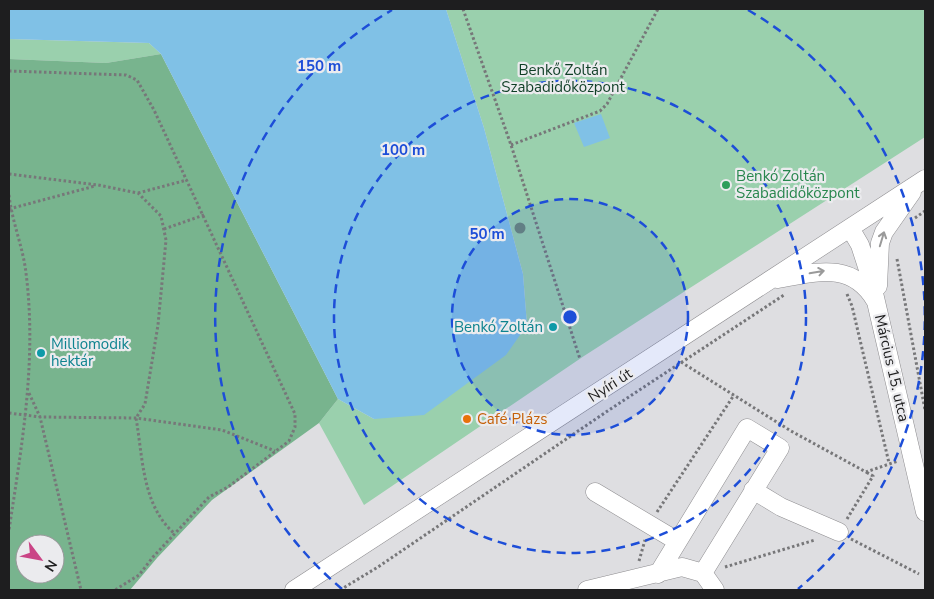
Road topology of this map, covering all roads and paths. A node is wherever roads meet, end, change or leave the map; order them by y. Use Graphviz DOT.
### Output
graph roads {
  1 [pos="462,9"];
  2 [pos="658,9"];
  3 [pos="9,71"];
  4 [pos="511,145"];
  5 [pos="9,174"];
  6 [pos="187,180"];
  7 [pos="922,181"];
  8 [pos="98,185"];
  9 [pos="138,193"];
  10 [pos="9,195"];
  11 [pos="10,209"];
  12 [pos="925,211"];
  13 [pos="204,215"];
  14 [pos="911,220"];
  15 [pos="850,228"];
  16 [pos="164,229"];
  17 [pos="896,252"];
  18 [pos="769,280"];
  19 [pos="844,291"];
  20 [pos="786,293"];
  21 [pos="878,304"];
  22 [pos="580,359"];
  23 [pos="681,362"];
  24 [pos="28,392"];
  25 [pos="734,395"];
  26 [pos="925,410"];
  27 [pos="9,413"];
  28 [pos="26,415"];
  29 [pos="40,417"];
  30 [pos="136,418"];
  31 [pos="275,451"];
  32 [pos="866,472"];
  33 [pos="921,475"];
  34 [pos="753,490"];
  35 [pos="595,492"];
  36 [pos="925,512"];
  37 [pos="649,524"];
  38 [pos="9,530"];
  39 [pos="839,532"];
  40 [pos="175,534"];
  41 [pos="676,541"];
  42 [pos="703,573"];
  43 [pos="658,574"];
  44 [pos="919,574"];
  45 [pos="633,579"];
  46 [pos="80,590"];
  47 [pos="115,590"];
  48 [pos="294,590"];
  49 [pos="340,590"];
  50 [pos="587,590"];
  51 [pos="716,590"];
  1 -- 4 [label="path"];
  2 -- 4 [label="path"];
  3 -- 6 [label="path"];
  4 -- 22 [label="path"];
  5 -- 8 [label="path"];
  6 -- 9 [label="path"];
  6 -- 13 [label="path"];
  7 -- 15 [label="street, Nyíri út"];
  21 -- 7 [label="street, one-way"];
  8 -- 9 [label="path"];
  8 -- 11 [label="path"];
  9 -- 16 [label="path"];
  10 -- 11 [label="path"];
  11 -- 24 [label="path"];
  12 -- 14 [label="path"];
  13 -- 16 [label="path"];
  13 -- 31 [label="path"];
  15 -- 18 [label="street, Nyíri út"];
  15 -- 21 [label="street, Március 15. utca"];
  16 -- 30 [label="path"];
  17 -- 26 [label="path"];
  18 -- 21 [label="street, one-way"];
  18 -- 48 [label="street, Nyíri út"];
  19 -- 32 [label="path"];
  20 -- 23 [label="path"];
  21 -- 33 [label="street, Március 15. utca"];
  23 -- 25 [label="path"];
  23 -- 49 [label="path"];
  24 -- 28 [label="path"];
  24 -- 29 [label="path"];
  25 -- 32 [label="path"];
  25 -- 37 [label="path"];
  27 -- 28 [label="path"];
  28 -- 29 [label="path"];
  28 -- 38 [label="path"];
  29 -- 30 [label="path"];
  29 -- 46 [label="path"];
  30 -- 31 [label="path"];
  30 -- 40 [label="path"];
  31 -- 40 [label="path"];
  32 -- 39 [label="path"];
  33 -- 36 [label="street, Március 15. utca"];
  34 -- 39 [label="street"];
  34 -- 41 [label="street"];
  34 -- 42 [label="street"];
  35 -- 37 [label="street"];
  37 -- 41 [label="street"];
  37 -- 45 [label="path"];
  39 -- 42 [label="path"];
  39 -- 44 [label="path"];
  40 -- 47 [label="path"];
  41 -- 43 [label="street"];
  42 -- 43 [label="street"];
  42 -- 51 [label="street"];
  43 -- 45 [label="street"];
  45 -- 50 [label="street"];
}
